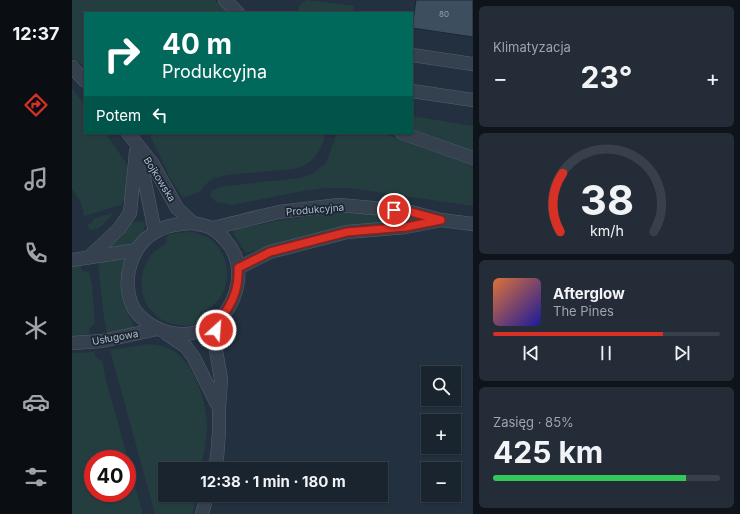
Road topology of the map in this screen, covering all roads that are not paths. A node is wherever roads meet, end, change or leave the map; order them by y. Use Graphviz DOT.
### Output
graph roads {
  1 [pos="225,0"];
  2 [pos="237,12"];
  3 [pos="413,55"];
  4 [pos="473,64"];
  5 [pos="72,67"];
  6 [pos="84,80"];
  7 [pos="413,91"];
  8 [pos="473,100"];
  9 [pos="128,134"];
  10 [pos="129,134"];
  11 [pos="405,134"];
  12 [pos="136,152"];
  13 [pos="473,158"];
  14 [pos="441,220"];
  15 [pos="193,223"];
  16 [pos="473,224"];
  17 [pos="213,228"];
  18 [pos="155,232"];
  19 [pos="137,250"];
  20 [pos="89,257"];
  21 [pos="72,260"];
  22 [pos="238,268"];
  23 [pos="217,322"];
  24 [pos="161,330"];
  25 [pos="72,343"];
  26 [pos="219,408"];
  27 [pos="216,462"];
  28 [pos="205,502"];
  29 [pos="202,514"];
  1 -- 2 [label="street"];
  3 -- 4 [label="street"];
  5 -- 6 [label="street"];
  7 -- 8 [label="street"];
  9 -- 12 [label="street, Bojkowska"];
  10 -- 15 [label="street, Bojkowska"];
  11 -- 13 [label="street"];
  12 -- 18 [label="street, Bojkowska"];
  12 -- 20 [label="street"];
  14 -- 16 [label="street, Produkcyjna"];
  14 -- 17 [label="street, Produkcyjna"];
  14 -- 22 [label="street, Produkcyjna"];
  15 -- 17 [label="street"];
  15 -- 18 [label="street"];
  17 -- 22 [label="street"];
  18 -- 19 [label="street"];
  19 -- 20 [label="street"];
  19 -- 24 [label="street"];
  20 -- 21 [label="street"];
  22 -- 23 [label="street"];
  23 -- 24 [label="street"];
  23 -- 26 [label="street"];
  24 -- 25 [label="street, Usługowa"];
  24 -- 26 [label="street"];
  26 -- 27 [label="street"];
  28 -- 29 [label="street"];
}
